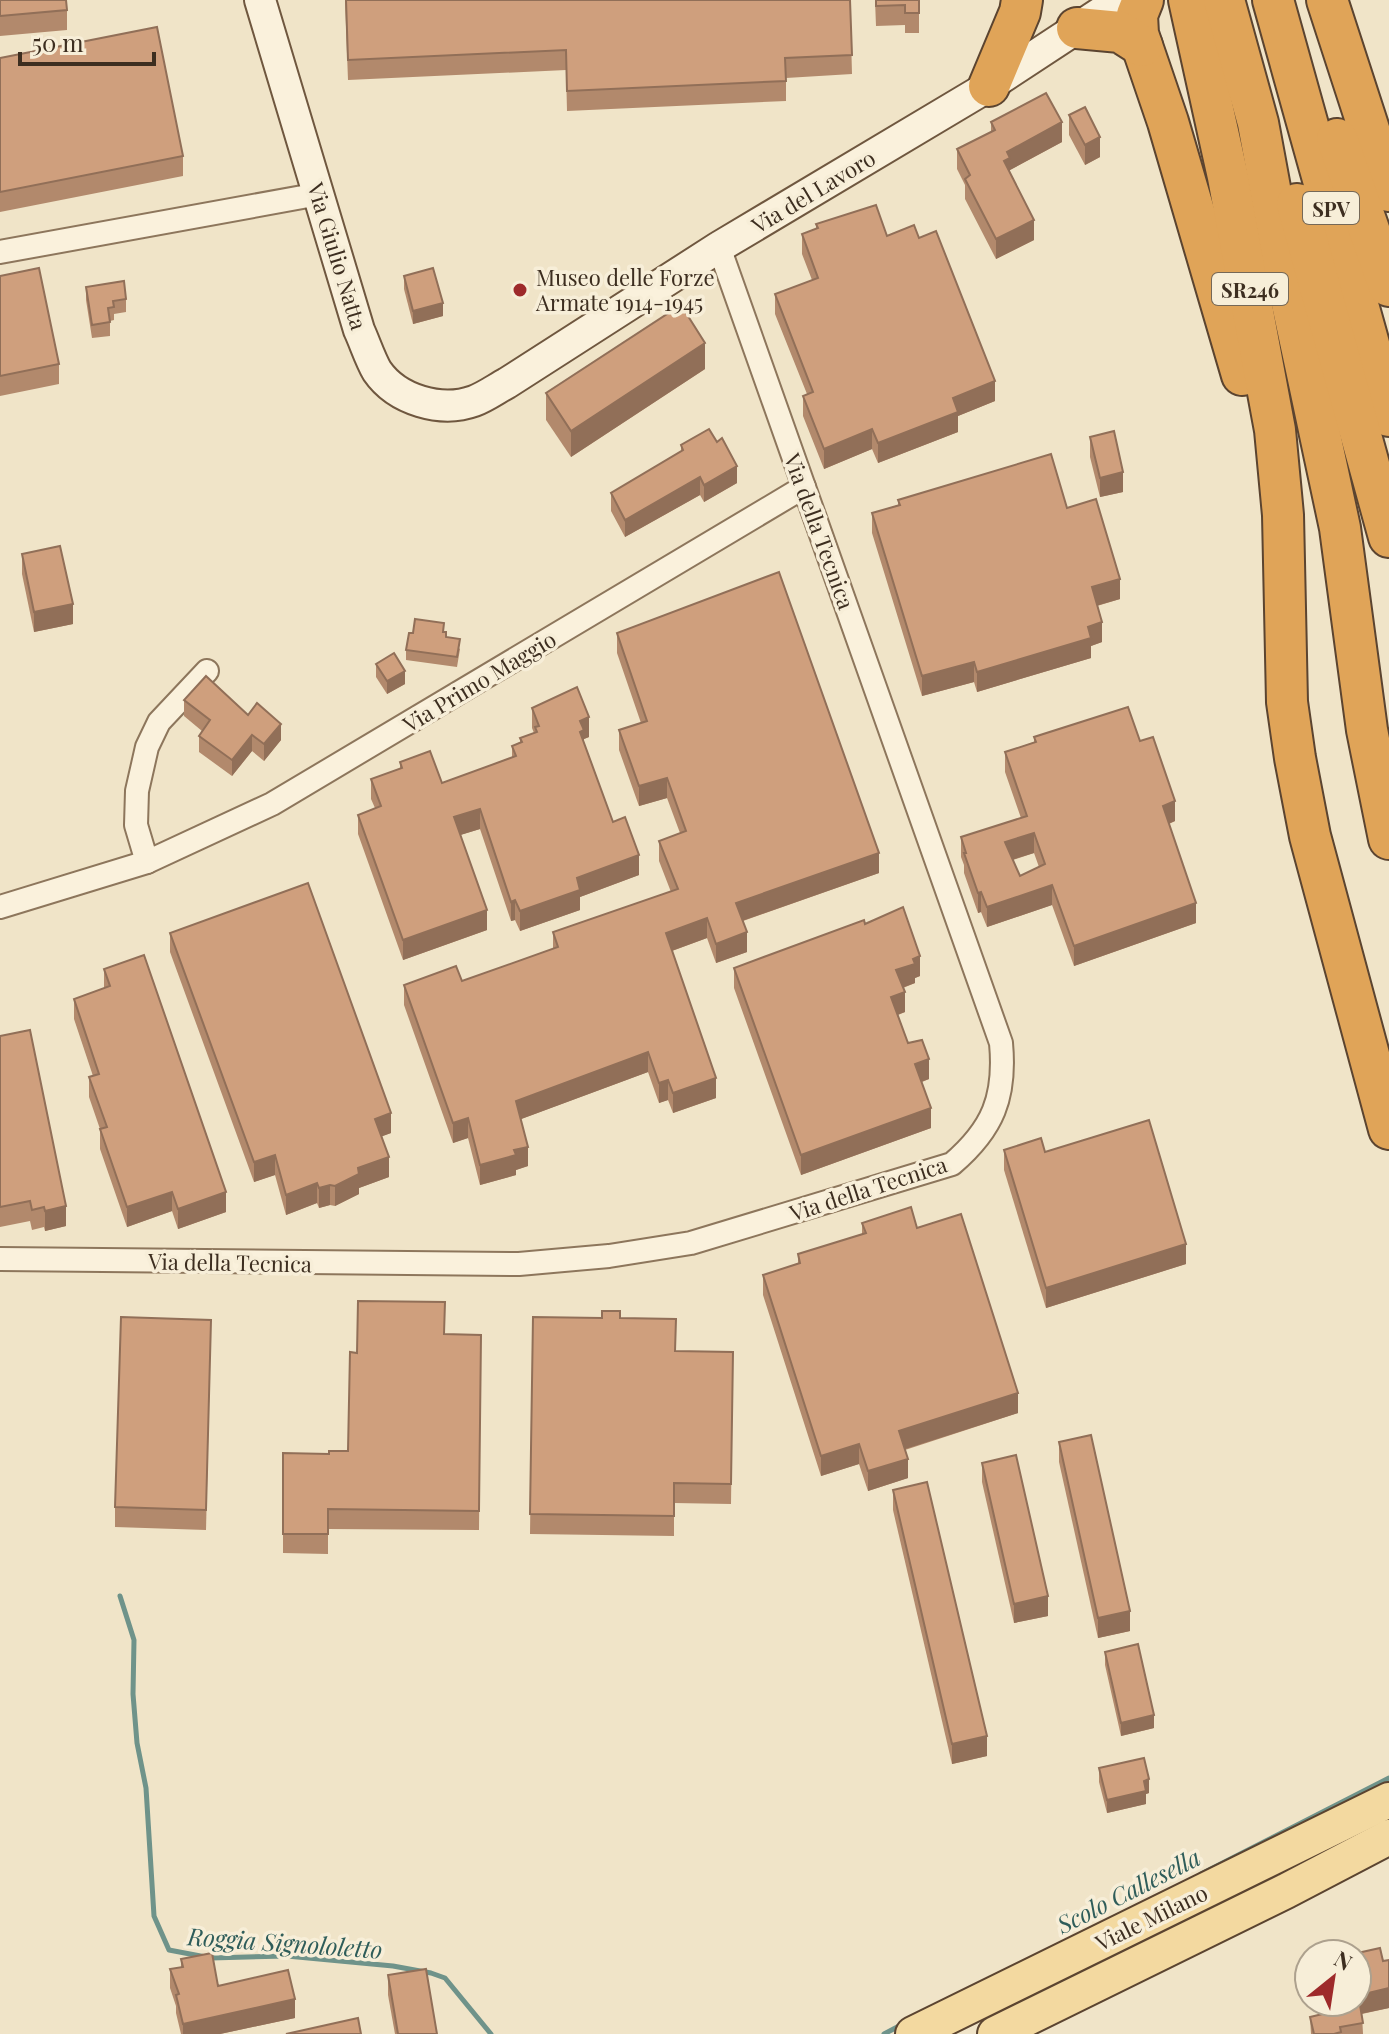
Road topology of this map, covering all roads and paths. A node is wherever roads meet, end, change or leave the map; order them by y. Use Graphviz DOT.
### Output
graph roads {
  1 [pos="260,0"];
  2 [pos="1022,0"];
  3 [pos="1120,0"];
  4 [pos="1143,0"];
  5 [pos="1189,0"];
  6 [pos="1224,0"];
  7 [pos="1240,0"];
  8 [pos="1273,0"];
  9 [pos="1290,0"];
  10 [pos="1327,0"];
  11 [pos="1077,28"];
  12 [pos="1142,46"];
  13 [pos="989,86"];
  14 [pos="1389,191"];
  15 [pos="319,194"];
  16 [pos="719,247"];
  17 [pos="0,252"];
  18 [pos="1389,286"];
  19 [pos="507,383"];
  20 [pos="1389,416"];
  21 [pos="804,487"];
  22 [pos="1389,537"];
  23 [pos="1283,582"];
  24 [pos="207,671"];
  25 [pos="1389,839"];
  26 [pos="147,862"];
  27 [pos="0,907"];
  28 [pos="1389,1129"];
  29 [pos="0,1259"];
  30 [pos="1389,1800"];
  31 [pos="1389,1837"];
  32 [pos="913,2034"];
  33 [pos="995,2034"];
  1 -- 15 [label="street, Via Giulio Natta"];
  2 -- 13 [label="highway"];
  3 -- 11 [label="street, Via del Lavoro"];
  4 -- 12 [label="highway"];
  5 -- 23 [label="highway, SR246"];
  6 -- 25 [label="highway"];
  7 -- 22 [label="highway, SPV"];
  8 -- 20 [label="highway, SPV"];
  9 -- 18 [label="highway"];
  10 -- 14 [label="highway"];
  11 -- 12 [label="highway"];
  11 -- 13 [label="street, Via del Lavoro"];
  12 -- 23 [label="highway"];
  13 -- 16 [label="street, Via del Lavoro"];
  15 -- 17 [label="street"];
  15 -- 19 [label="street, Via Giulio Natta"];
  16 -- 19 [label="street, Via del Lavoro"];
  16 -- 21 [label="street, Via della Tecnica"];
  21 -- 26 [label="street, Via Primo Maggio"];
  21 -- 29 [label="street, Via della Tecnica"];
  23 -- 28 [label="highway, SR246"];
  24 -- 26 [label="street"];
  26 -- 27 [label="street, Via Primo Maggio"];
  30 -- 32 [label="main road, Viale Milano"];
  31 -- 33 [label="main road, Viale Milano"];
}
